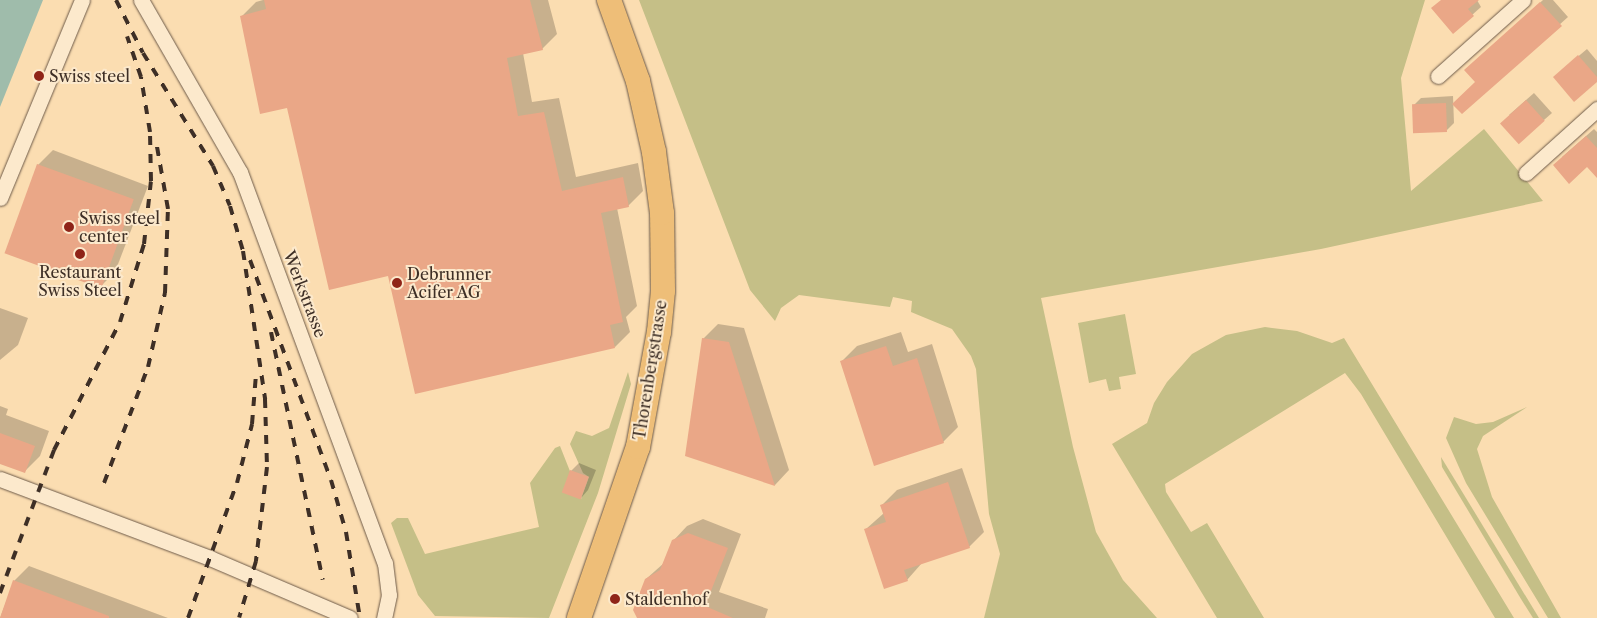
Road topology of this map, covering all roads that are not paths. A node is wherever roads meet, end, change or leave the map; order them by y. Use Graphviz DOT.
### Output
graph roads {
  1 [pos="82,0"];
  2 [pos="141,0"];
  3 [pos="609,0"];
  4 [pos="1523,0"];
  5 [pos="1438,76"];
  6 [pos="1597,109"];
  7 [pos="1526,174"];
  8 [pos="0,198"];
  9 [pos="0,479"];
  10 [pos="350,618"];
  11 [pos="384,618"];
  12 [pos="579,618"];
  1 -- 8 [label="street"];
  2 -- 11 [label="street, Werkstrasse"];
  3 -- 12 [label="main road, Thorenbergstrasse"];
  4 -- 5 [label="street"];
  6 -- 7 [label="street"];
  9 -- 10 [label="street"];
}
